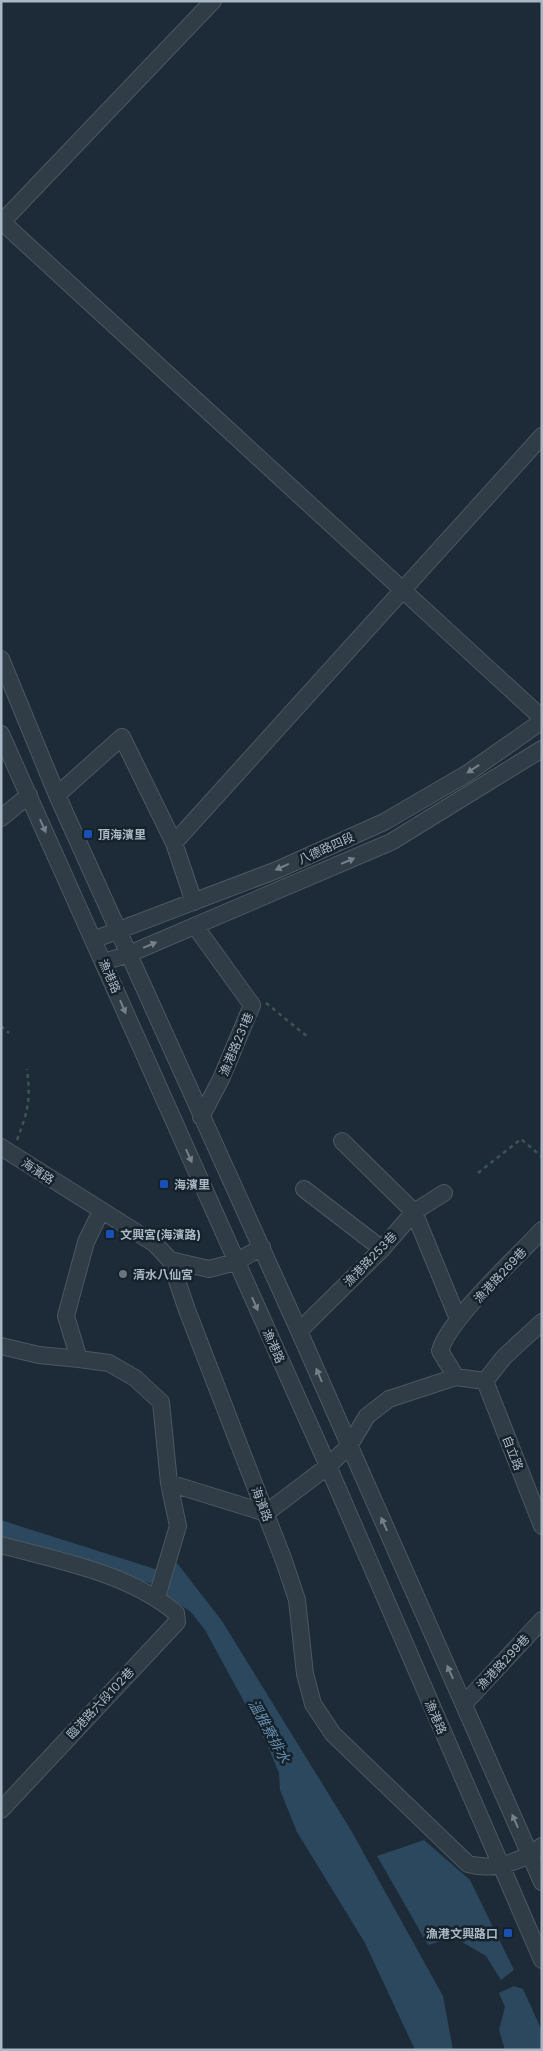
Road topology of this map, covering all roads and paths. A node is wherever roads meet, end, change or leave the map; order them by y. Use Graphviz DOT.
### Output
graph roads {
  1 [pos="212,1"];
  2 [pos="2,222"];
  3 [pos="542,436"];
  4 [pos="403,588"];
  5 [pos="1,659"];
  6 [pos="542,719"];
  7 [pos="1,734"];
  8 [pos="542,749"];
  9 [pos="498,751"];
  10 [pos="512,768"];
  11 [pos="57,795"];
  12 [pos="29,796"];
  13 [pos="1,818"];
  14 [pos="174,843"];
  15 [pos="194,902"];
  16 [pos="194,926"];
  17 [pos="119,931"];
  18 [pos="93,940"];
  19 [pos="128,954"];
  20 [pos="104,962"];
  21 [pos="250,1001"];
  22 [pos="1,1026"];
  23 [pos="9,1033"];
  24 [pos="309,1038"];
  25 [pos="27,1069"];
  26 [pos="201,1117"];
  27 [pos="342,1141"];
  28 [pos="7,1151"];
  29 [pos="542,1157"];
  30 [pos="478,1173"];
  31 [pos="304,1189"];
  32 [pos="444,1193"];
  33 [pos="101,1211"];
  34 [pos="414,1212"];
  35 [pos="542,1230"];
  36 [pos="262,1247"];
  37 [pos="382,1249"];
  38 [pos="170,1260"];
  39 [pos="236,1262"];
  40 [pos="458,1319"];
  41 [pos="537,1326"];
  42 [pos="299,1331"];
  43 [pos="542,1344"];
  44 [pos="1,1346"];
  45 [pos="80,1359"];
  46 [pos="456,1376"];
  47 [pos="485,1381"];
  48 [pos="349,1446"];
  49 [pos="328,1466"];
  50 [pos="169,1483"];
  51 [pos="266,1513"];
  52 [pos="542,1526"];
  53 [pos="1,1545"];
  54 [pos="157,1597"];
  55 [pos="542,1620"];
  56 [pos="464,1704"];
  57 [pos="1,1810"];
  58 [pos="536,1851"];
  59 [pos="500,1866"];
  60 [pos="542,1882"];
  61 [pos="542,1960"];
  1 -- 2 [label="street"];
  2 -- 4 [label="street"];
  3 -- 4 [label="street"];
  4 -- 6 [label="street"];
  4 -- 14 [label="street"];
  5 -- 11 [label="street, 漁港路"];
  6 -- 9 [label="street, 八德路四段"];
  7 -- 12 [label="street, 漁港路"];
  8 -- 10 [label="street, 八德路四段"];
  9 -- 10 [label="street"];
  9 -- 15 [label="street, 八德路四段, one-way"];
  16 -- 10 [label="street, 八德路四段, one-way"];
  11 -- 14 [label="street"];
  11 -- 17 [label="street, 漁港路"];
  12 -- 13 [label="street"];
  12 -- 18 [label="street, 漁港路, one-way"];
  14 -- 15 [label="street"];
  15 -- 17 [label="street, 八德路四段"];
  19 -- 16 [label="street, 八德路四段, one-way"];
  16 -- 21 [label="street, 漁港路231巷"];
  17 -- 18 [label="street, 八德路四段"];
  17 -- 19 [label="street, 漁港路"];
  18 -- 20 [label="street, 漁港路"];
  19 -- 20 [label="street, 八德路四段"];
  19 -- 26 [label="street, 漁港路"];
  20 -- 39 [label="street, 漁港路, one-way"];
  21 -- 24 [label="path"];
  21 -- 26 [label="street, 漁港路231巷"];
  22 -- 23 [label="path"];
  25 -- 28 [label="path"];
  26 -- 36 [label="street, 漁港路"];
  27 -- 34 [label="street"];
  28 -- 33 [label="street, 海濱路"];
  29 -- 30 [label="path"];
  31 -- 37 [label="street"];
  32 -- 34 [label="street, 漁港路253巷"];
  33 -- 38 [label="street, 海濱路"];
  33 -- 45 [label="street"];
  34 -- 37 [label="street, 漁港路253巷"];
  34 -- 40 [label="street"];
  35 -- 40 [label="street, 漁港路269巷"];
  36 -- 39 [label="street"];
  36 -- 42 [label="street, 漁港路"];
  37 -- 42 [label="street, 漁港路253巷"];
  38 -- 39 [label="street"];
  38 -- 51 [label="street, 海濱路"];
  39 -- 49 [label="street, 漁港路, one-way"];
  40 -- 46 [label="street, 漁港路269巷"];
  41 -- 43 [label="street"];
  41 -- 47 [label="street"];
  48 -- 42 [label="street, 漁港路, one-way"];
  44 -- 45 [label="street"];
  45 -- 50 [label="street"];
  46 -- 47 [label="street"];
  46 -- 48 [label="street"];
  47 -- 52 [label="street, 自立路"];
  48 -- 49 [label="street"];
  56 -- 48 [label="street, 漁港路, one-way"];
  49 -- 51 [label="street"];
  49 -- 59 [label="street, 漁港路"];
  50 -- 51 [label="street"];
  50 -- 54 [label="street"];
  51 -- 59 [label="street, 海濱路"];
  53 -- 54 [label="street, 臨港路六段102巷"];
  54 -- 57 [label="street, 臨港路六段102巷"];
  55 -- 56 [label="street, 漁港路299巷"];
  58 -- 56 [label="street, 漁港路, one-way"];
  58 -- 59 [label="street, 海濱路"];
  58 -- 60 [label="street, 漁港路"];
  59 -- 61 [label="street, 漁港路"];
}
